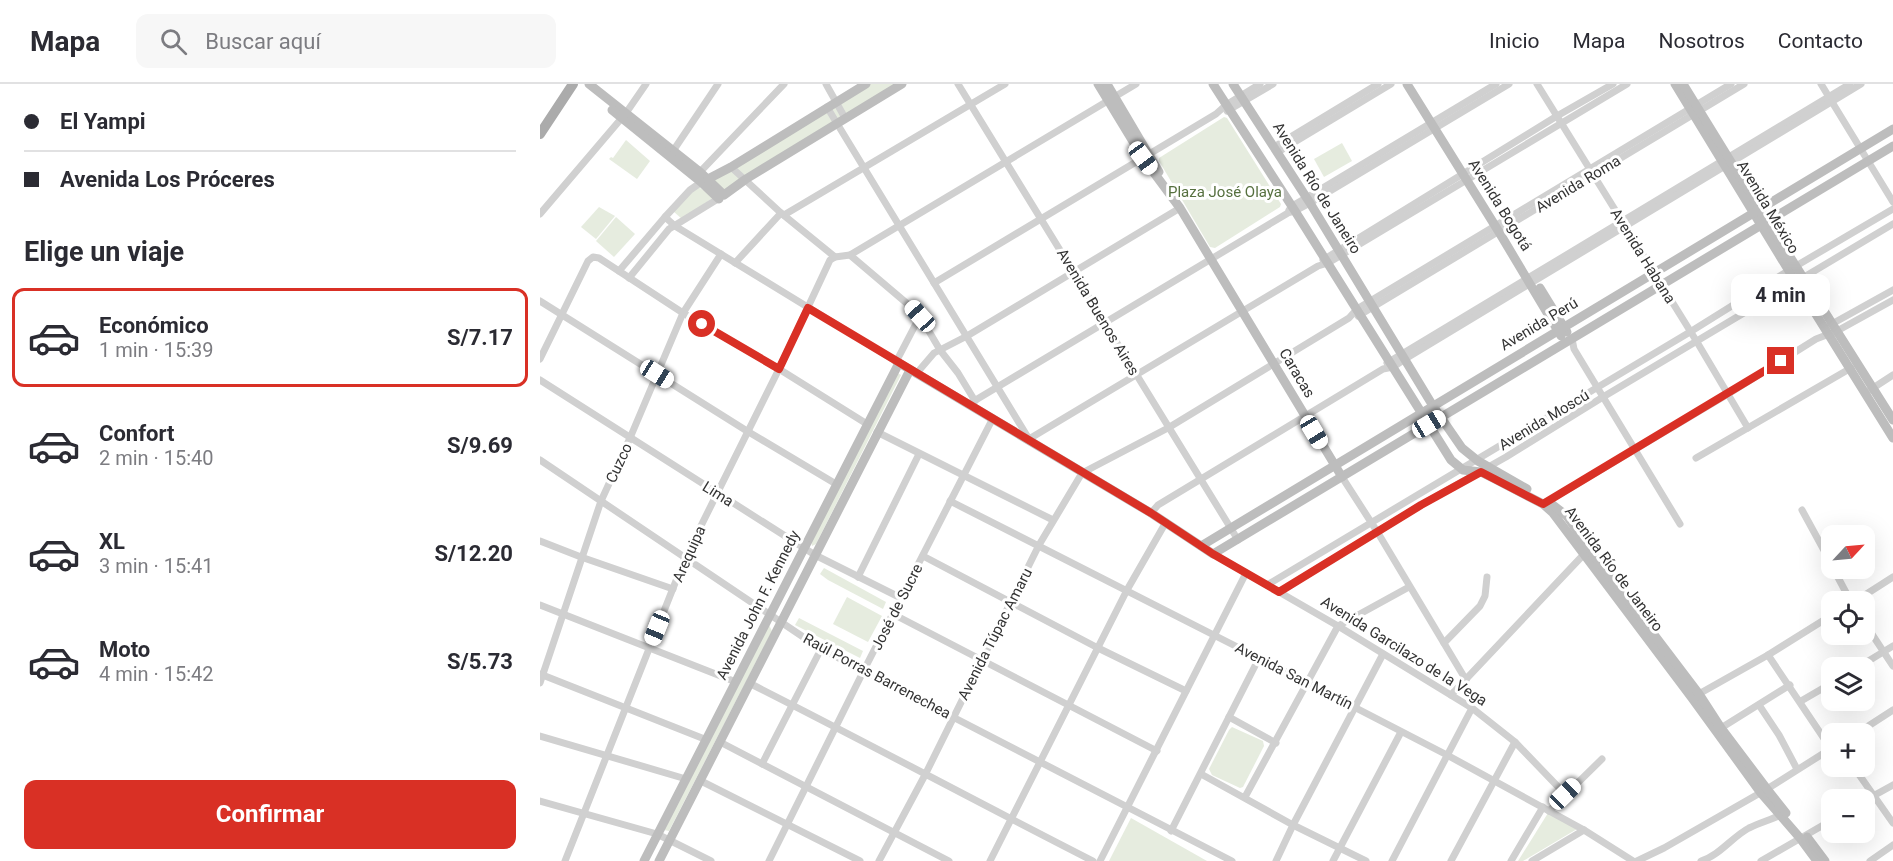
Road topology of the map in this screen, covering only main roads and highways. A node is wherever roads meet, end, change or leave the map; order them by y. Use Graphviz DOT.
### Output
graph roads {
  1 [pos="573,84"];
  2 [pos="540,134"];
  1 -- 2 [label="main road"];
}
